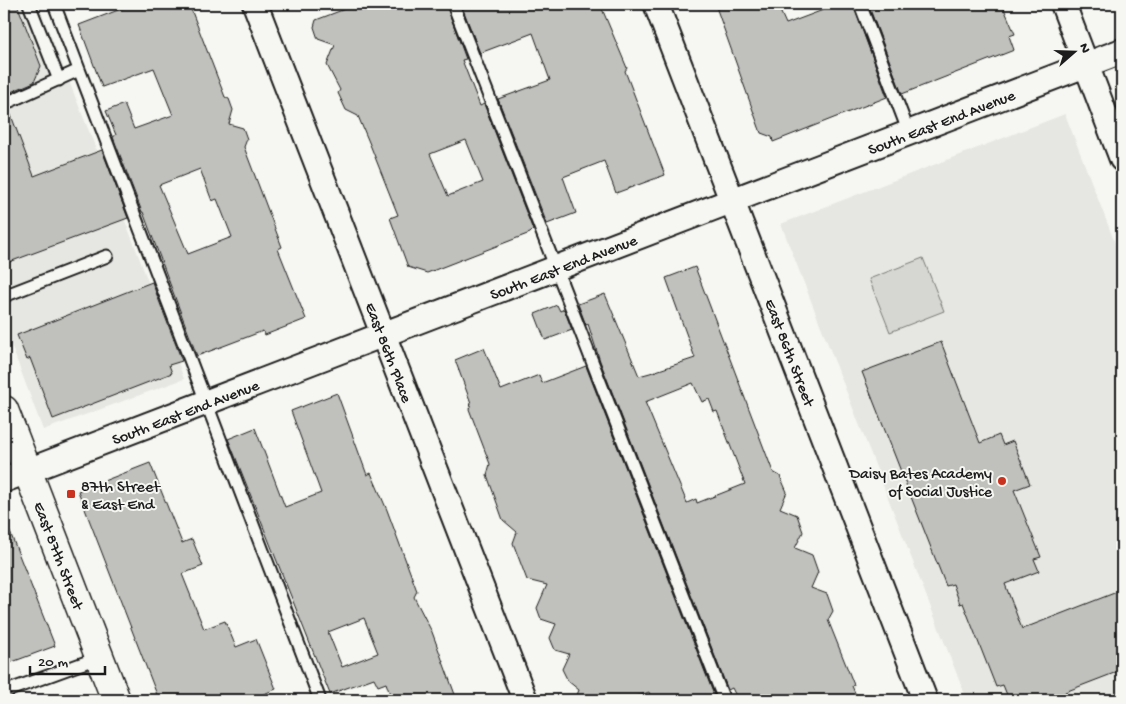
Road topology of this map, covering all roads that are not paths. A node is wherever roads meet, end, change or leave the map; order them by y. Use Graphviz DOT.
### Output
graph roads {
  1 [pos="29,4"];
  2 [pos="54,4"];
  3 [pos="255,4"];
  4 [pos="453,4"];
  5 [pos="656,4"];
  6 [pos="860,4"];
  7 [pos="1063,4"];
  8 [pos="1122,51"];
  9 [pos="1086,65"];
  10 [pos="79,70"];
  11 [pos="58,80"];
  12 [pos="4,104"];
  13 [pos="909,133"];
  14 [pos="1122,159"];
  15 [pos="733,201"];
  16 [pos="107,256"];
  17 [pos="556,269"];
  18 [pos="4,296"];
  19 [pos="384,335"];
  20 [pos="206,403"];
  21 [pos="4,410"];
  22 [pos="16,476"];
  23 [pos="100,657"];
  24 [pos="4,692"];
  25 [pos="116,700"];
  26 [pos="320,700"];
  27 [pos="525,700"];
  28 [pos="724,700"];
  29 [pos="925,700"];
  1 -- 11 [label="lane"];
  2 -- 10 [label="lane"];
  3 -- 19 [label="street, East 86th Place"];
  4 -- 17 [label="lane"];
  5 -- 15 [label="street, East 86th Street"];
  6 -- 13 [label="lane"];
  7 -- 9 [label="street"];
  8 -- 9 [label="street, South East End Avenue"];
  9 -- 13 [label="street, South East End Avenue"];
  9 -- 14 [label="street"];
  10 -- 11 [label="lane"];
  10 -- 20 [label="lane"];
  11 -- 12 [label="lane"];
  13 -- 15 [label="street, South East End Avenue"];
  15 -- 17 [label="street, South East End Avenue"];
  15 -- 29 [label="street, East 86th Street"];
  16 -- 18 [label="lane"];
  17 -- 19 [label="street, South East End Avenue"];
  17 -- 28 [label="lane"];
  19 -- 20 [label="street, South East End Avenue"];
  19 -- 27 [label="street, East 86th Place"];
  20 -- 22 [label="street, South East End Avenue"];
  20 -- 26 [label="lane"];
  21 -- 22 [label="main road, East 87th Street"];
  22 -- 23 [label="main road, East 87th Street"];
  23 -- 24 [label="lane"];
  23 -- 25 [label="main road, East 87th Street"];
}
